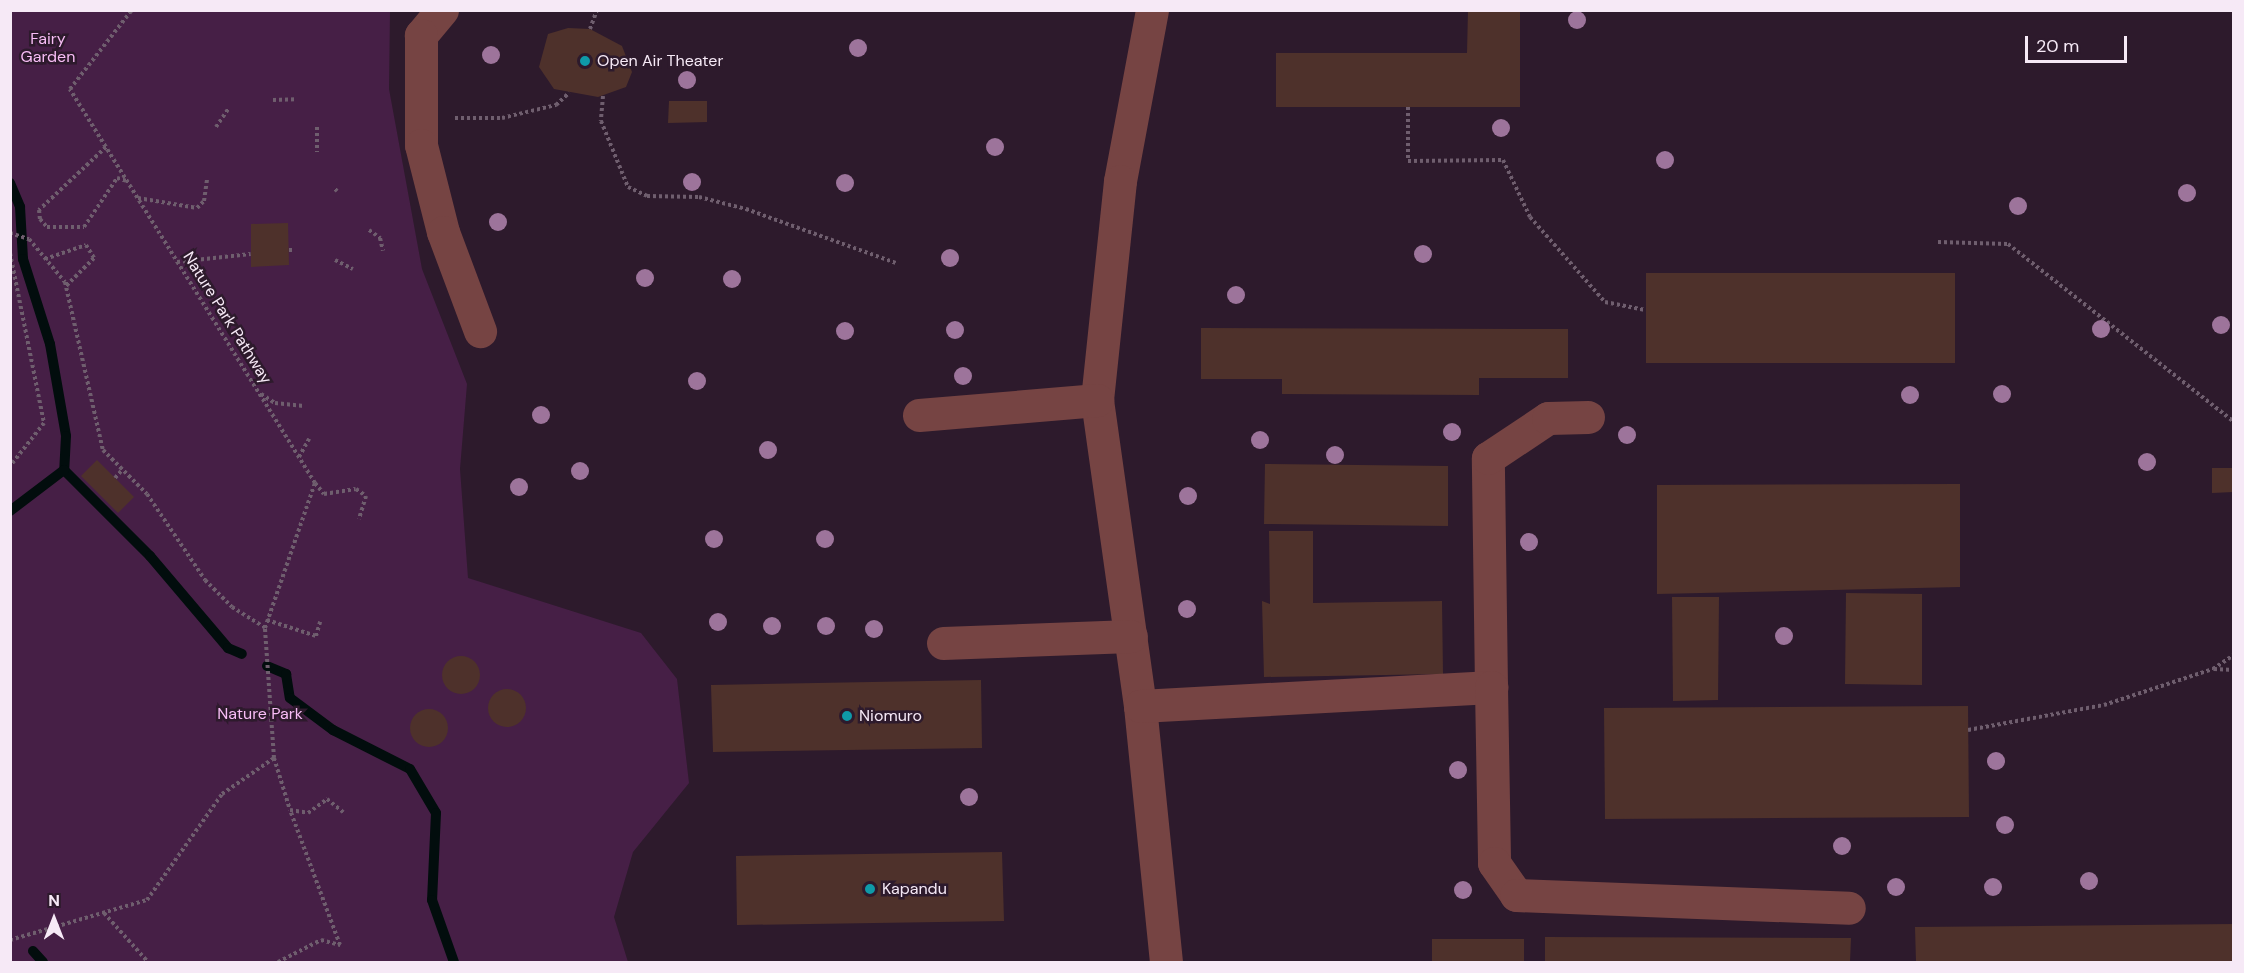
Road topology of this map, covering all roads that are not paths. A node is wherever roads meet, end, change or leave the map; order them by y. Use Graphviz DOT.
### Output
graph roads {
  1 [pos="442,10"];
  2 [pos="1152,10"];
  3 [pos="480,331"];
  4 [pos="1097,400"];
  5 [pos="919,416"];
  6 [pos="1588,417"];
  7 [pos="1131,636"];
  8 [pos="943,643"];
  9 [pos="1491,687"];
  10 [pos="1140,706"];
  11 [pos="1849,908"];
  12 [pos="1166,963"];
  1 -- 3 [label="street"];
  2 -- 4 [label="street"];
  4 -- 5 [label="street"];
  4 -- 7 [label="street"];
  6 -- 9 [label="street"];
  7 -- 8 [label="street"];
  7 -- 10 [label="street"];
  9 -- 10 [label="street"];
  9 -- 11 [label="street"];
  10 -- 12 [label="street"];
}
